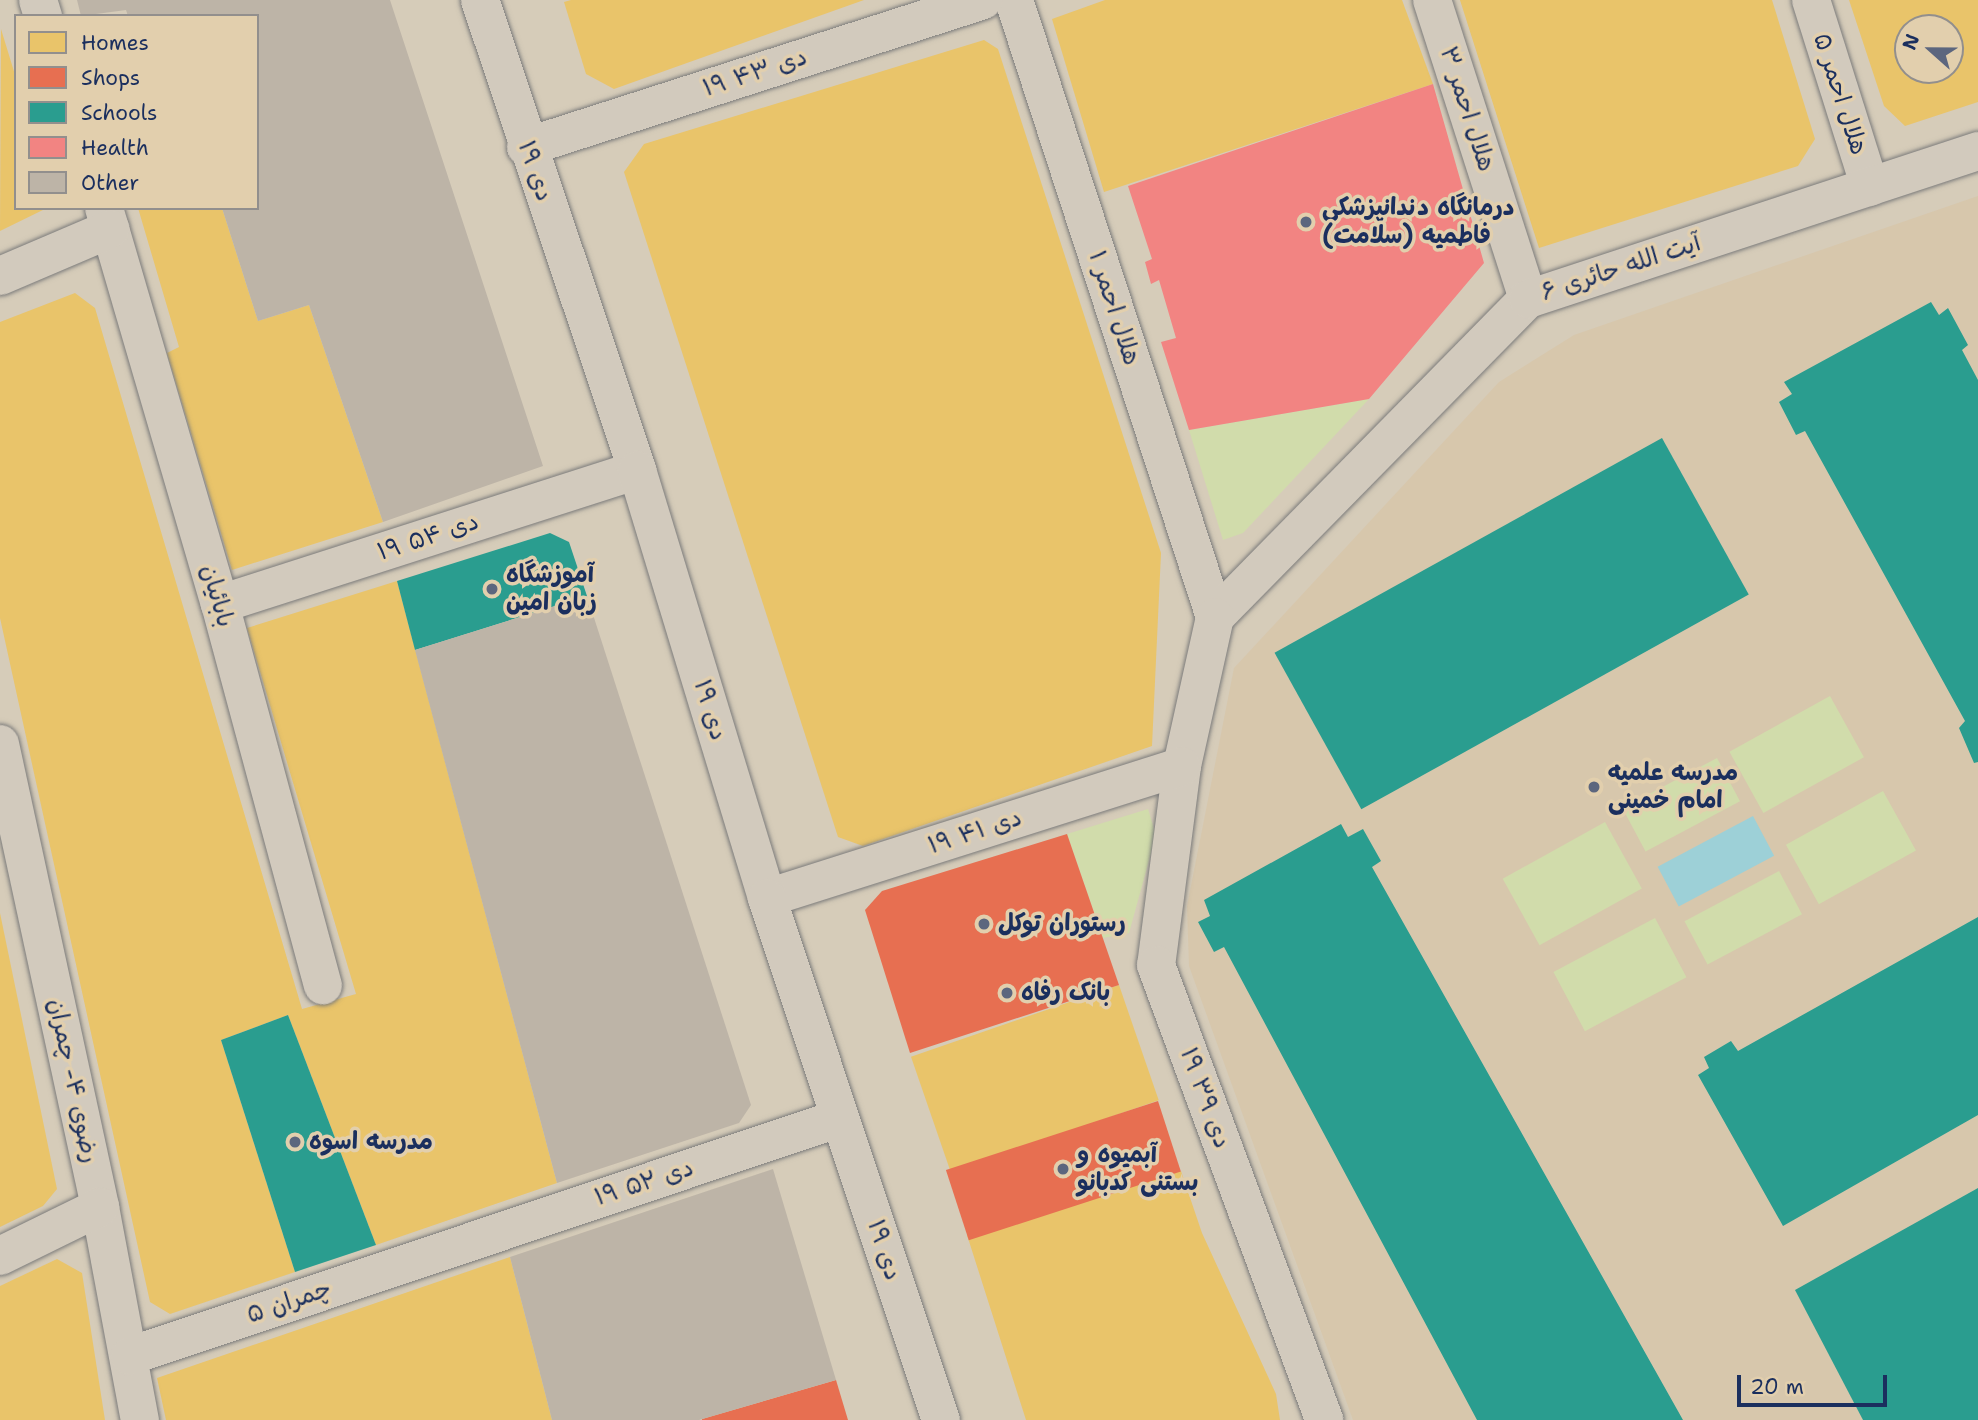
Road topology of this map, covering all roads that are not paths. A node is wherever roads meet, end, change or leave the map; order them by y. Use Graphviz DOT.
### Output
graph roads {
  1 [pos="480,0"];
  2 [pos="984,0"];
  3 [pos="1014,0"];
  4 [pos="1432,0"];
  5 [pos="1811,0"];
  6 [pos="526,147"];
  7 [pos="1978,151"];
  8 [pos="1870,187"];
  9 [pos="107,219"];
  10 [pos="0,276"];
  11 [pos="1528,299"];
  12 [pos="637,470"];
  13 [pos="220,604"];
  14 [pos="1215,617"];
  15 [pos="1,755"];
  16 [pos="1182,766"];
  17 [pos="767,898"];
  18 [pos="323,985"];
  19 [pos="840,1118"];
  20 [pos="100,1207"];
  21 [pos="447,1248"];
  22 [pos="0,1256"];
  23 [pos="130,1356"];
  24 [pos="140,1420"];
  25 [pos="941,1420"];
  26 [pos="1324,1420"];
  1 -- 6 [label="street, ۱۹ دی"];
  2 -- 6 [label="street, ۱۹ دی ۴۳"];
  3 -- 14 [label="street, هلال احمر ۱"];
  4 -- 11 [label="street, هلال احمر ۳"];
  5 -- 8 [label="street, هلال احمر ۵"];
  6 -- 12 [label="street, ۱۹ دی"];
  7 -- 8 [label="street, آیت الله حائری ۶"];
  8 -- 11 [label="street, آیت الله حائری ۶"];
  9 -- 10 [label="street"];
  9 -- 13 [label="street, بابائیان"];
  11 -- 14 [label="street, آیت الله حائری ۶"];
  12 -- 13 [label="street, ۱۹ دی ۵۴"];
  12 -- 17 [label="street, ۱۹ دی"];
  13 -- 18 [label="street, بابائیان"];
  14 -- 16 [label="street, ۱۹ دی ۳۹"];
  15 -- 20 [label="street, رضوی ۴- چمران"];
  16 -- 17 [label="street, ۱۹ دی ۴۱"];
  16 -- 26 [label="street, ۱۹ دی ۳۹"];
  17 -- 19 [label="street, ۱۹ دی"];
  19 -- 21 [label="street, ۱۹ دی ۵۲"];
  19 -- 25 [label="street, ۱۹ دی"];
  20 -- 22 [label="street"];
  20 -- 23 [label="street, رضوی ۴- چمران"];
  21 -- 23 [label="street, چمران ۵"];
  23 -- 24 [label="street, رضوی ۴- چمران"];
}
